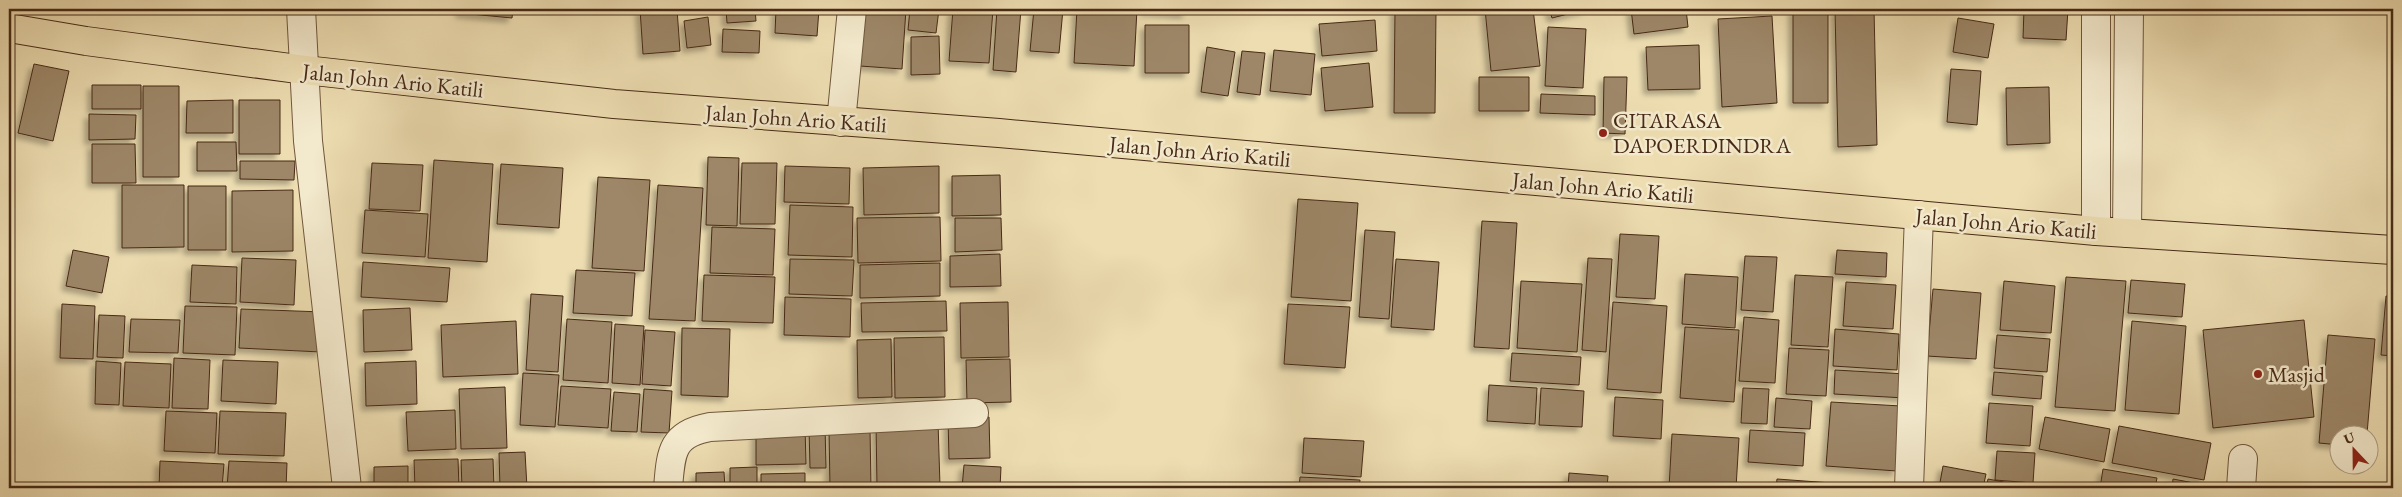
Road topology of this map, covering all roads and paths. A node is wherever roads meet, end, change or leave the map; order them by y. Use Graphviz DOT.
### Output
graph roads {
  1 [pos="301,9"];
  2 [pos="852,9"];
  3 [pos="2096,9"];
  4 [pos="2129,9"];
  5 [pos="9,28"];
  6 [pos="305,70"];
  7 [pos="841,122"];
  8 [pos="1919,215"];
  9 [pos="2096,231"];
  10 [pos="2127,233"];
  11 [pos="2393,250"];
  12 [pos="974,413"];
  13 [pos="2243,460"];
  14 [pos="347,488"];
  15 [pos="668,488"];
  16 [pos="1909,488"];
  17 [pos="2242,488"];
  1 -- 6 [label="street"];
  2 -- 7 [label="street"];
  3 -- 9 [label="street"];
  4 -- 10 [label="street"];
  5 -- 6 [label="main road, Jalan John Ario Katili"];
  6 -- 7 [label="main road, Jalan John Ario Katili"];
  6 -- 14 [label="street"];
  7 -- 8 [label="main road, Jalan John Ario Katili"];
  8 -- 9 [label="main road, Jalan John Ario Katili"];
  8 -- 16 [label="street"];
  9 -- 10 [label="main road, Jalan John Ario Katili"];
  10 -- 11 [label="main road, Jalan John Ario Katili"];
  12 -- 15 [label="street"];
  13 -- 17 [label="street"];
}
